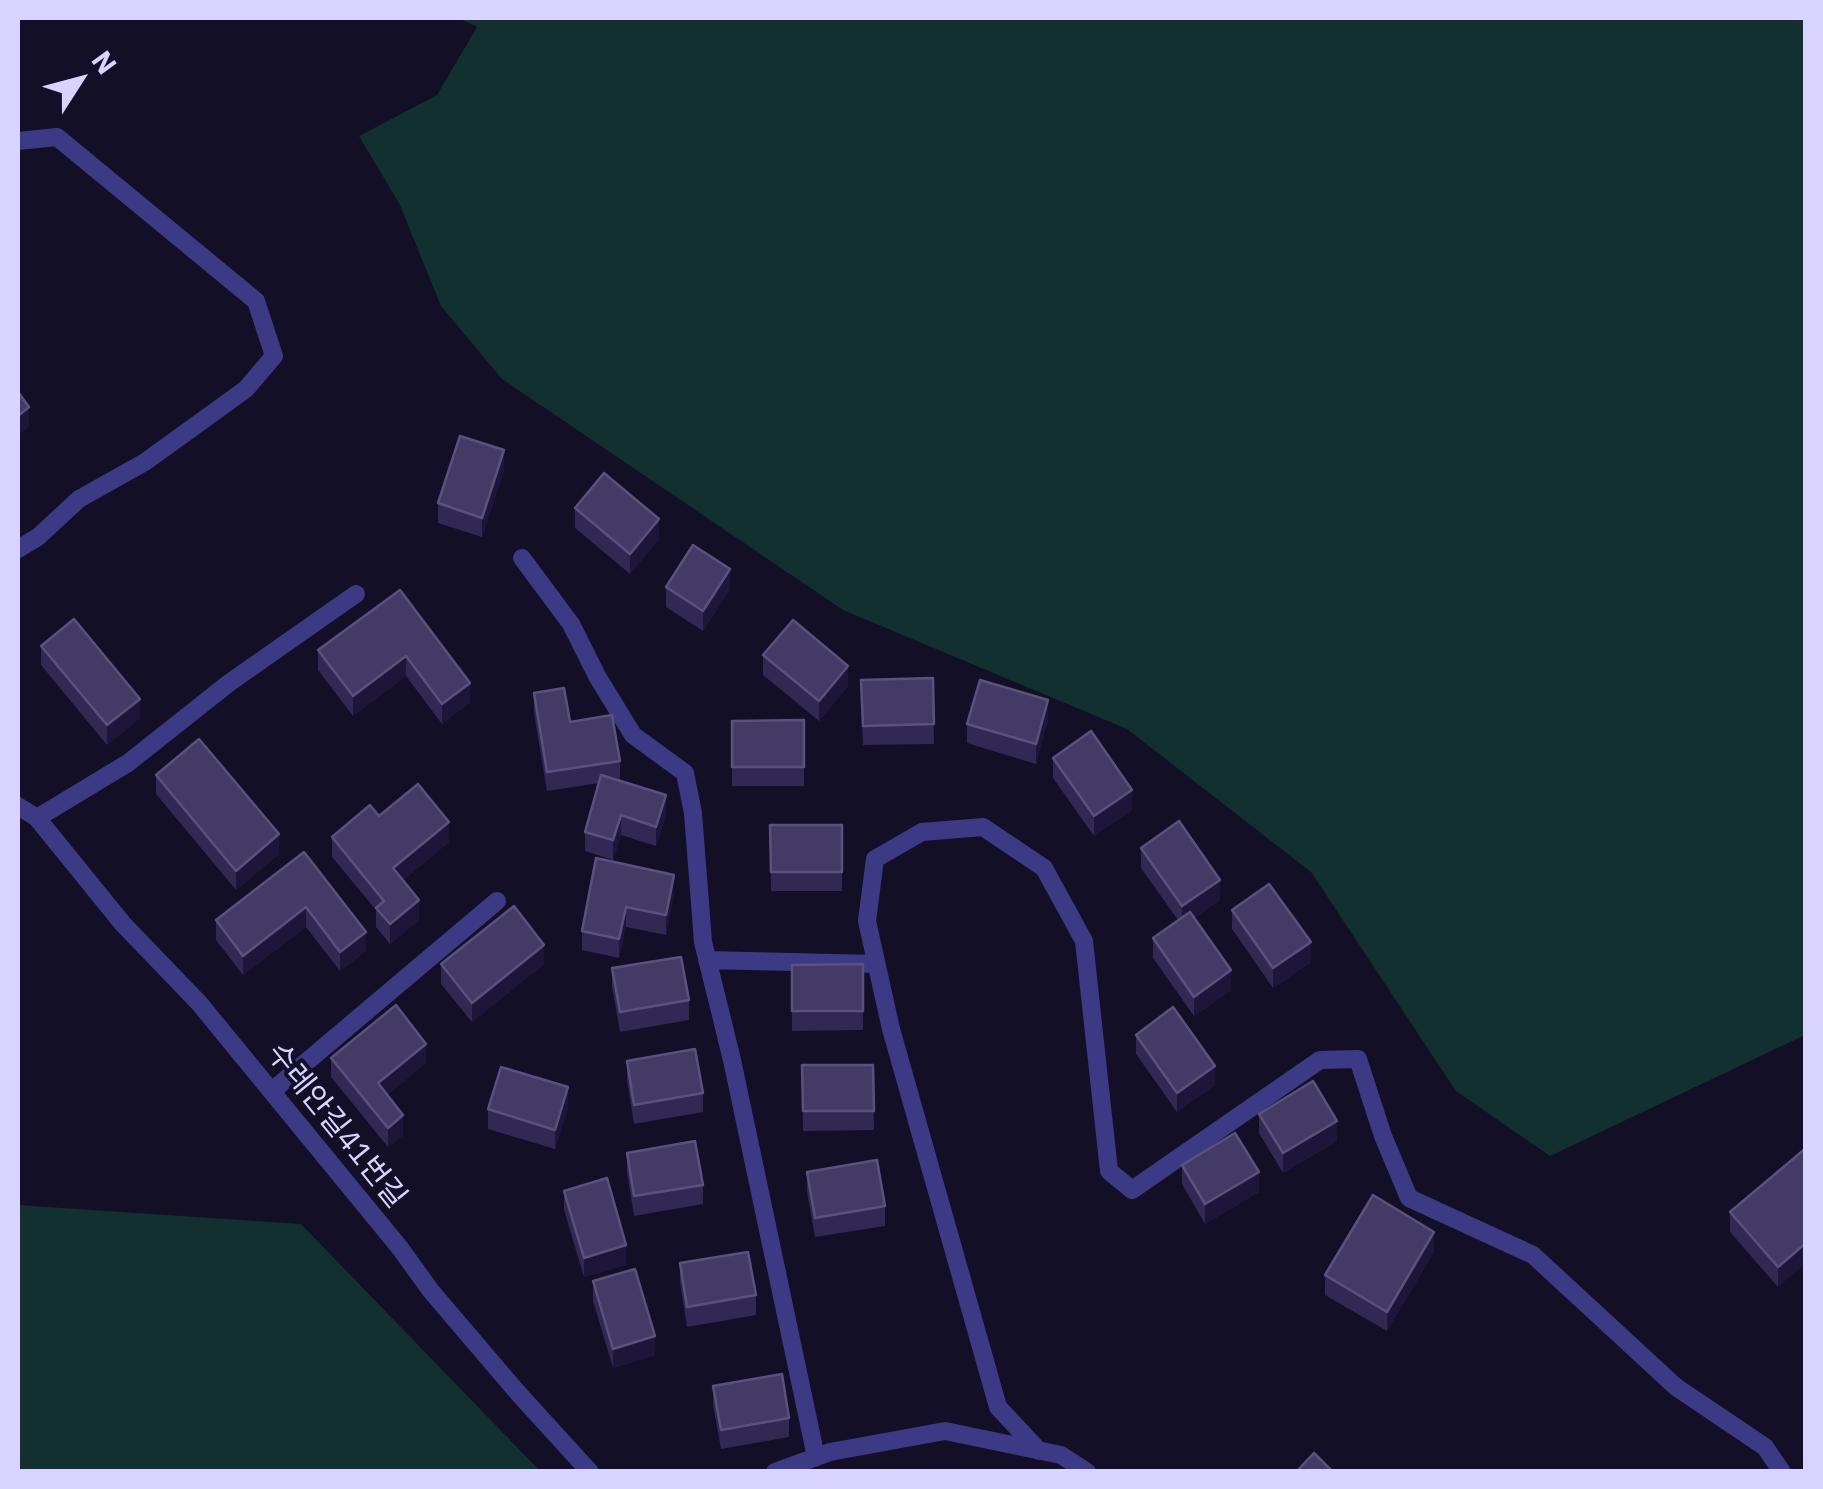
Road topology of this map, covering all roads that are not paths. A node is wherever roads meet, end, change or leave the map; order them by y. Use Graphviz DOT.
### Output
graph roads {
  1 [pos="18,141"];
  2 [pos="18,550"];
  3 [pos="522,558"];
  4 [pos="356,594"];
  5 [pos="18,806"];
  6 [pos="36,818"];
  7 [pos="497,902"];
  8 [pos="707,960"];
  9 [pos="876,964"];
  10 [pos="272,1092"];
  11 [pos="1039,1451"];
  12 [pos="816,1457"];
  13 [pos="590,1472"];
  14 [pos="775,1472"];
  15 [pos="1086,1472"];
  16 [pos="1782,1472"];
  1 -- 2 [label="lane"];
  3 -- 8 [label="lane"];
  4 -- 6 [label="lane"];
  5 -- 6 [label="lane, 수레안길41번길"];
  6 -- 10 [label="lane, 수레안길41번길"];
  7 -- 10 [label="lane"];
  8 -- 9 [label="lane"];
  8 -- 12 [label="lane"];
  9 -- 11 [label="lane"];
  9 -- 16 [label="lane"];
  10 -- 13 [label="lane, 수레안길41번길"];
  11 -- 12 [label="lane"];
  11 -- 15 [label="lane"];
  12 -- 14 [label="lane"];
}
